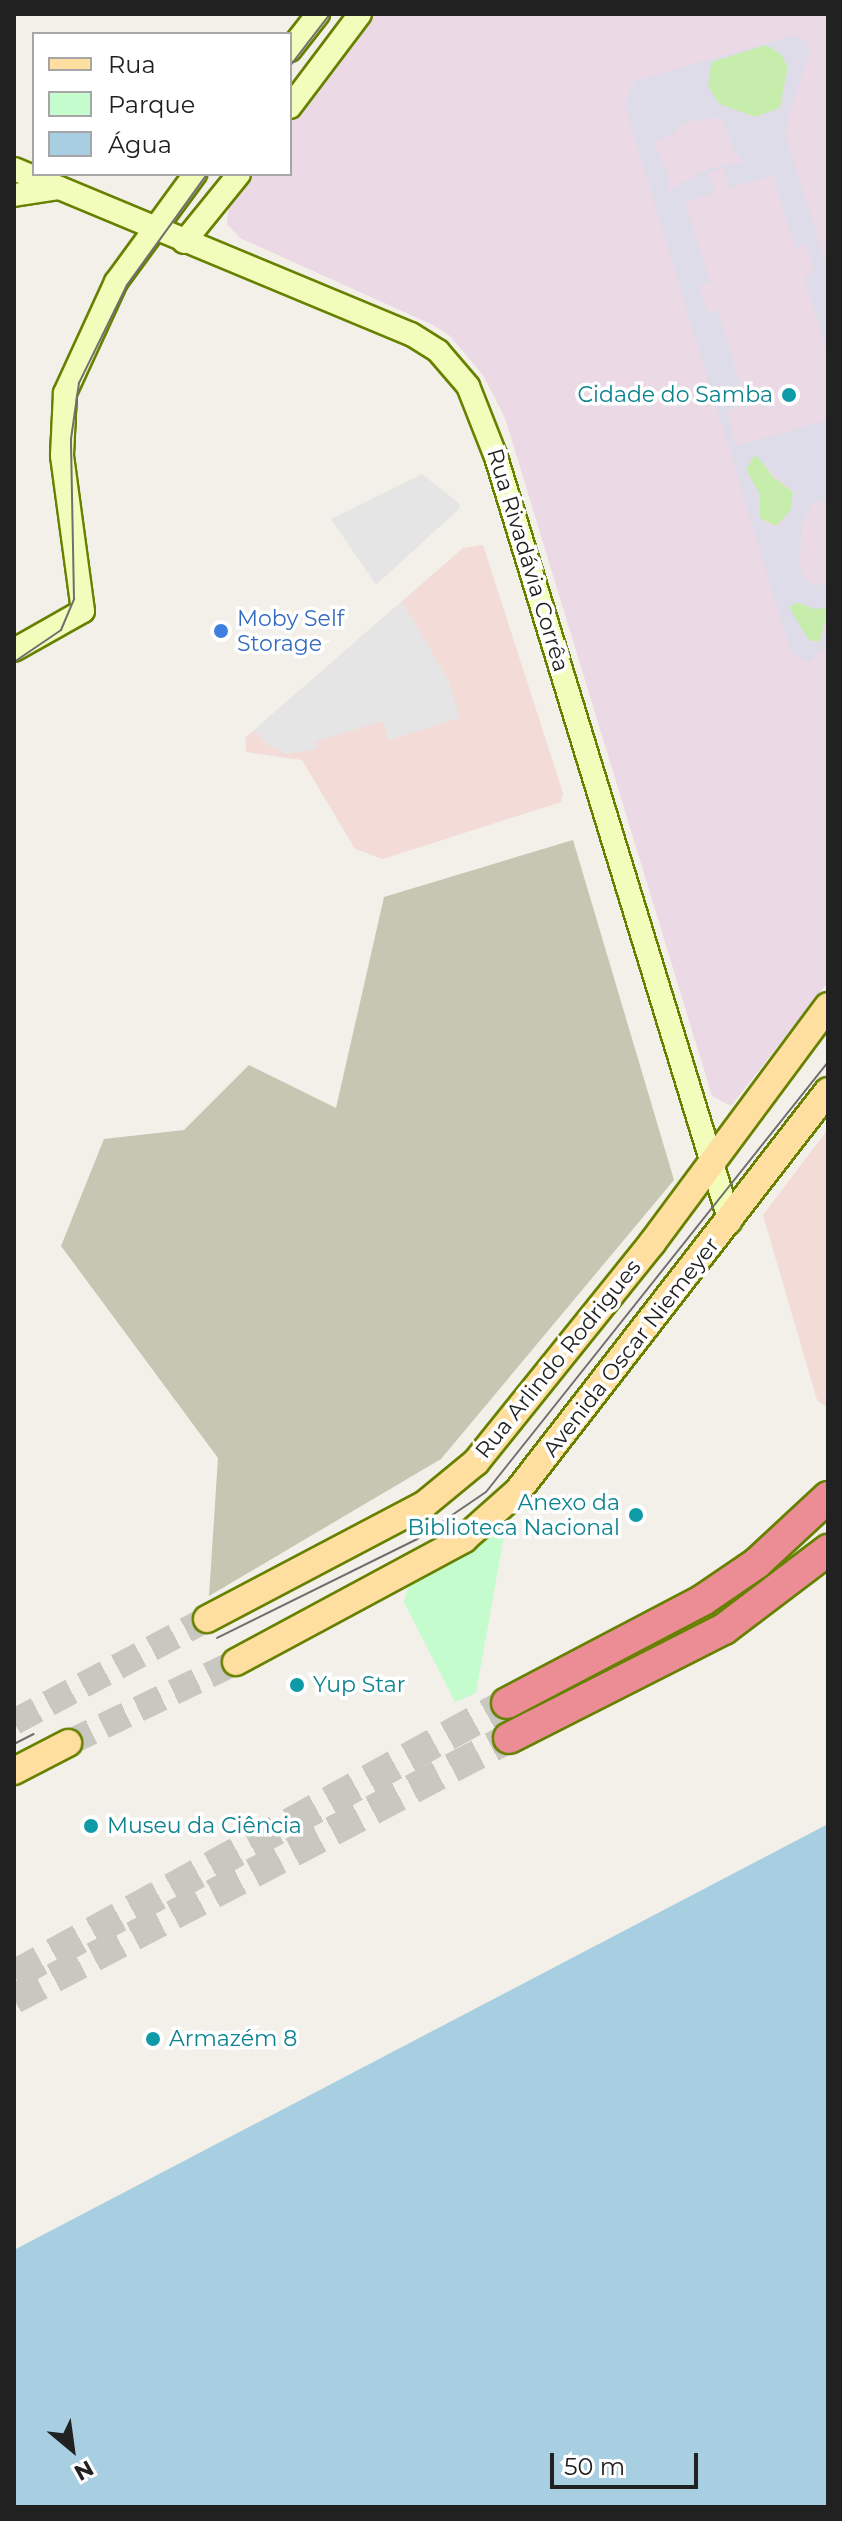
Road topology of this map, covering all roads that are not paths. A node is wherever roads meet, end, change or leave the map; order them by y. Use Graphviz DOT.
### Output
graph roads {
  1 [pos="318,14"];
  2 [pos="360,14"];
  3 [pos="292,47"];
  4 [pos="292,104"];
  5 [pos="14,169"];
  6 [pos="194,176"];
  7 [pos="237,176"];
  8 [pos="60,187"];
  9 [pos="14,195"];
  10 [pos="154,230"];
  11 [pos="184,242"];
  12 [pos="14,650"];
  13 [pos="828,1006"];
  14 [pos="828,1091"];
  15 [pos="712,1162"];
  16 [pos="730,1222"];
  17 [pos="828,1497"];
  18 [pos="828,1550"];
  19 [pos="207,1619"];
  20 [pos="236,1662"];
  21 [pos="507,1703"];
  22 [pos="509,1738"];
  23 [pos="68,1743"];
  24 [pos="14,1771"];
  1 -- 3 [label="street"];
  2 -- 4 [label="street"];
  5 -- 8 [label="street, Rua Rivadávia Corrêa"];
  6 -- 10 [label="street"];
  7 -- 11 [label="street"];
  8 -- 9 [label="street"];
  8 -- 10 [label="street, Rua Rivadávia Corrêa"];
  10 -- 11 [label="street, Rua Rivadávia Corrêa"];
  10 -- 12 [label="street"];
  11 -- 15 [label="street, Rua Rivadávia Corrêa"];
  13 -- 15 [label="main road, Rua Arlindo Rodrigues"];
  14 -- 16 [label="main road, Avenida Oscar Niemeyer"];
  15 -- 16 [label="street, Rua Rivadávia Corrêa"];
  15 -- 19 [label="main road, Rua Arlindo Rodrigues"];
  16 -- 20 [label="main road, Avenida Oscar Niemeyer"];
  17 -- 21 [label="highway"];
  18 -- 22 [label="highway"];
  23 -- 24 [label="main road"];
}
